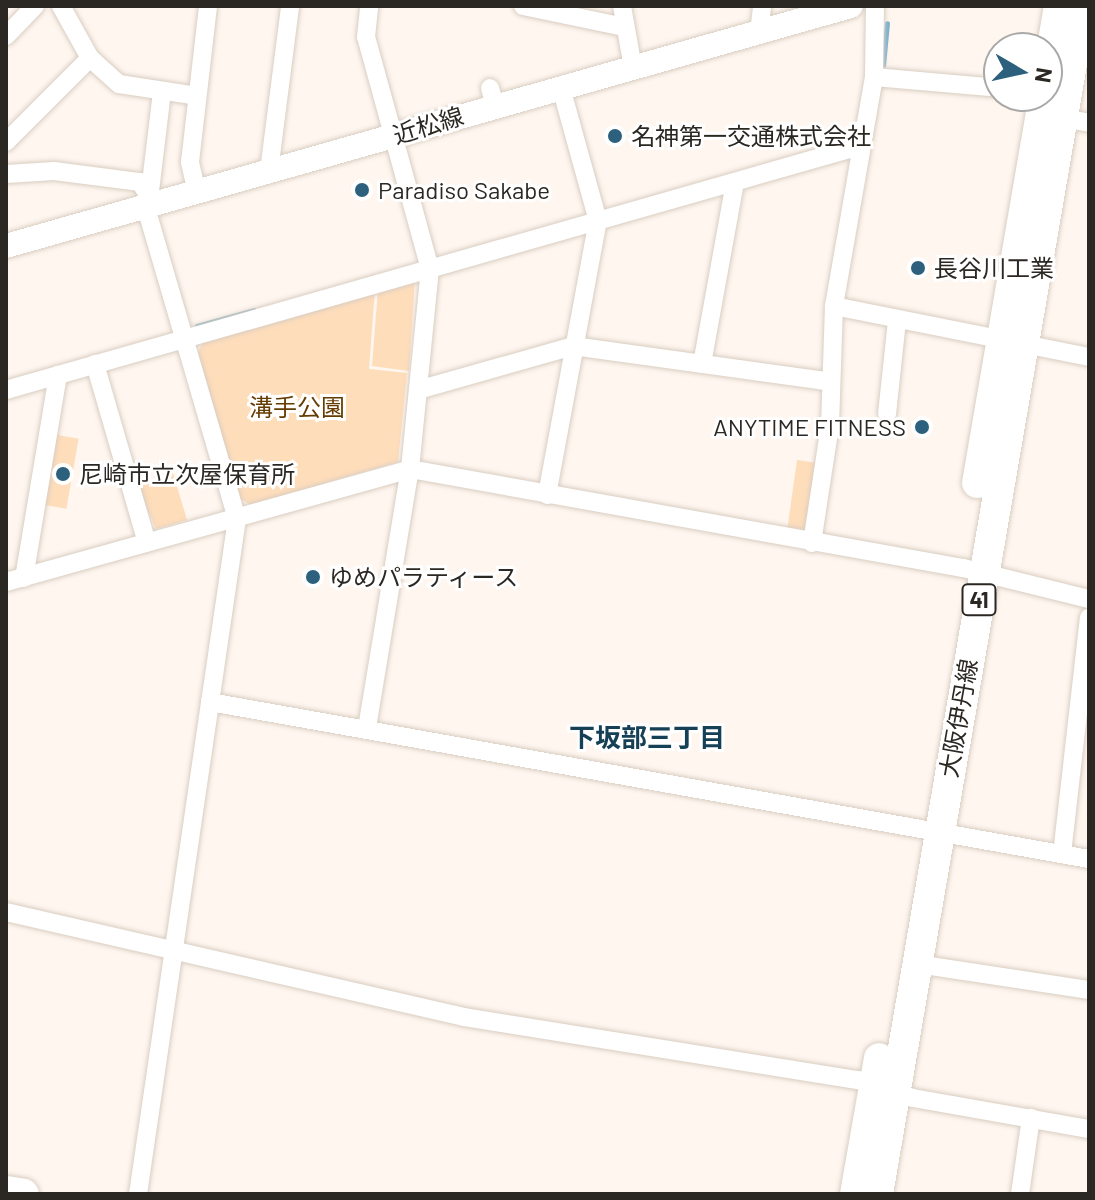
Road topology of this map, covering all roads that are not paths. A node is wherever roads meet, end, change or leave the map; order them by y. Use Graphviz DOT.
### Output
graph roads {
  1 [pos="35,6"];
  2 [pos="61,6"];
  3 [pos="208,6"];
  4 [pos="290,6"];
  5 [pos="369,6"];
  6 [pos="523,6"];
  7 [pos="622,6"];
  8 [pos="762,6"];
  9 [pos="851,6"];
  10 [pos="875,6"];
  11 [pos="1082,6"];
  12 [pos="1055,11"];
  13 [pos="624,27"];
  14 [pos="759,32"];
  15 [pos="1052,32"];
  16 [pos="6,36"];
  17 [pos="90,58"];
  18 [pos="633,68"];
  19 [pos="874,77"];
  20 [pos="983,87"];
  21 [pos="561,88"];
  22 [pos="162,92"];
  23 [pos="197,96"];
  24 [pos="1065,113"];
  25 [pos="392,136"];
  26 [pos="6,142"];
  27 [pos="860,146"];
  28 [pos="269,171"];
  29 [pos="6,174"];
  30 [pos="735,182"];
  31 [pos="197,193"];
  32 [pos="151,201"];
  33 [pos="598,221"];
  34 [pos="6,246"];
  35 [pos="430,269"];
  36 [pos="834,306"];
  37 [pos="897,321"];
  38 [pos="185,339"];
  39 [pos="1012,341"];
  40 [pos="573,346"];
  41 [pos="1089,357"];
  42 [pos="95,364"];
  43 [pos="702,364"];
  44 [pos="58,375"];
  45 [pos="831,382"];
  46 [pos="6,390"];
  47 [pos="418,390"];
  48 [pos="887,414"];
  49 [pos="410,469"];
  50 [pos="547,495"];
  51 [pos="237,518"];
  52 [pos="147,543"];
  53 [pos="812,543"];
  54 [pos="973,573"];
  55 [pos="15,580"];
  56 [pos="1089,599"];
  57 [pos="1089,618"];
  58 [pos="210,702"];
  59 [pos="367,728"];
  60 [pos="930,831"];
  61 [pos="1062,854"];
  62 [pos="1089,859"];
  63 [pos="6,912"];
  64 [pos="174,950"];
  65 [pos="917,964"];
  66 [pos="1089,990"];
  67 [pos="884,1089"];
  68 [pos="1031,1118"];
  69 [pos="1089,1129"];
  70 [pos="6,1191"];
  71 [pos="24,1194"];
  72 [pos="138,1194"];
  73 [pos="855,1194"];
  74 [pos="878,1194"];
  75 [pos="1020,1194"];
  1 -- 16 [label="street"];
  2 -- 17 [label="street"];
  3 -- 23 [label="street"];
  4 -- 28 [label="street"];
  5 -- 25 [label="street"];
  6 -- 13 [label="street"];
  7 -- 13 [label="street"];
  8 -- 14 [label="street"];
  9 -- 14 [label="street, 近松線"];
  10 -- 19 [label="street"];
  11 -- 24 [label="main road, 大阪伊丹線 / 41"];
  12 -- 15 [label="main road"];
  13 -- 18 [label="street"];
  14 -- 18 [label="street, 近松線"];
  17 -- 22 [label="street"];
  17 -- 26 [label="street"];
  18 -- 21 [label="street, 近松線"];
  19 -- 20 [label="street"];
  19 -- 27 [label="street"];
  21 -- 25 [label="street, 近松線"];
  21 -- 33 [label="street"];
  22 -- 23 [label="street"];
  22 -- 32 [label="street"];
  23 -- 31 [label="street"];
  24 -- 39 [label="main road, 大阪伊丹線 / 41"];
  25 -- 28 [label="street, 近松線"];
  25 -- 35 [label="street"];
  27 -- 30 [label="street"];
  27 -- 36 [label="street"];
  28 -- 31 [label="street, 近松線"];
  29 -- 32 [label="street"];
  30 -- 33 [label="street"];
  30 -- 43 [label="street"];
  31 -- 32 [label="street, 近松線"];
  32 -- 34 [label="street, 近松線"];
  32 -- 38 [label="street"];
  33 -- 35 [label="street"];
  33 -- 40 [label="street"];
  35 -- 38 [label="street"];
  35 -- 47 [label="street"];
  36 -- 37 [label="street"];
  36 -- 45 [label="street"];
  37 -- 39 [label="street"];
  37 -- 48 [label="street"];
  38 -- 42 [label="street"];
  38 -- 51 [label="street"];
  39 -- 41 [label="street"];
  39 -- 54 [label="main road, 大阪伊丹線 / 41"];
  40 -- 43 [label="street"];
  40 -- 47 [label="street"];
  40 -- 50 [label="street"];
  42 -- 44 [label="street"];
  42 -- 52 [label="street"];
  43 -- 45 [label="street"];
  44 -- 46 [label="street"];
  44 -- 55 [label="street"];
  45 -- 53 [label="street"];
  47 -- 49 [label="street"];
  49 -- 50 [label="street"];
  49 -- 51 [label="street"];
  49 -- 59 [label="street"];
  50 -- 53 [label="street"];
  51 -- 52 [label="street"];
  51 -- 58 [label="street"];
  52 -- 55 [label="street"];
  53 -- 54 [label="street"];
  54 -- 56 [label="street"];
  54 -- 60 [label="main road, 大阪伊丹線 / 41"];
  57 -- 61 [label="street"];
  58 -- 59 [label="street"];
  58 -- 64 [label="street"];
  59 -- 60 [label="street"];
  60 -- 61 [label="street"];
  60 -- 65 [label="main road, 大阪伊丹線 / 41"];
  60 -- 67 [label="main road, 大阪伊丹線 / 41"];
  61 -- 62 [label="street"];
  63 -- 64 [label="street"];
  64 -- 67 [label="street"];
  64 -- 72 [label="street"];
  65 -- 66 [label="street"];
  65 -- 67 [label="main road, 大阪伊丹線 / 41"];
  67 -- 68 [label="street"];
  67 -- 73 [label="main road, 大阪伊丹線 / 41"];
  67 -- 74 [label="main road, 大阪伊丹線 / 41"];
  68 -- 69 [label="street"];
  68 -- 75 [label="street"];
  70 -- 71 [label="main road"];
}
